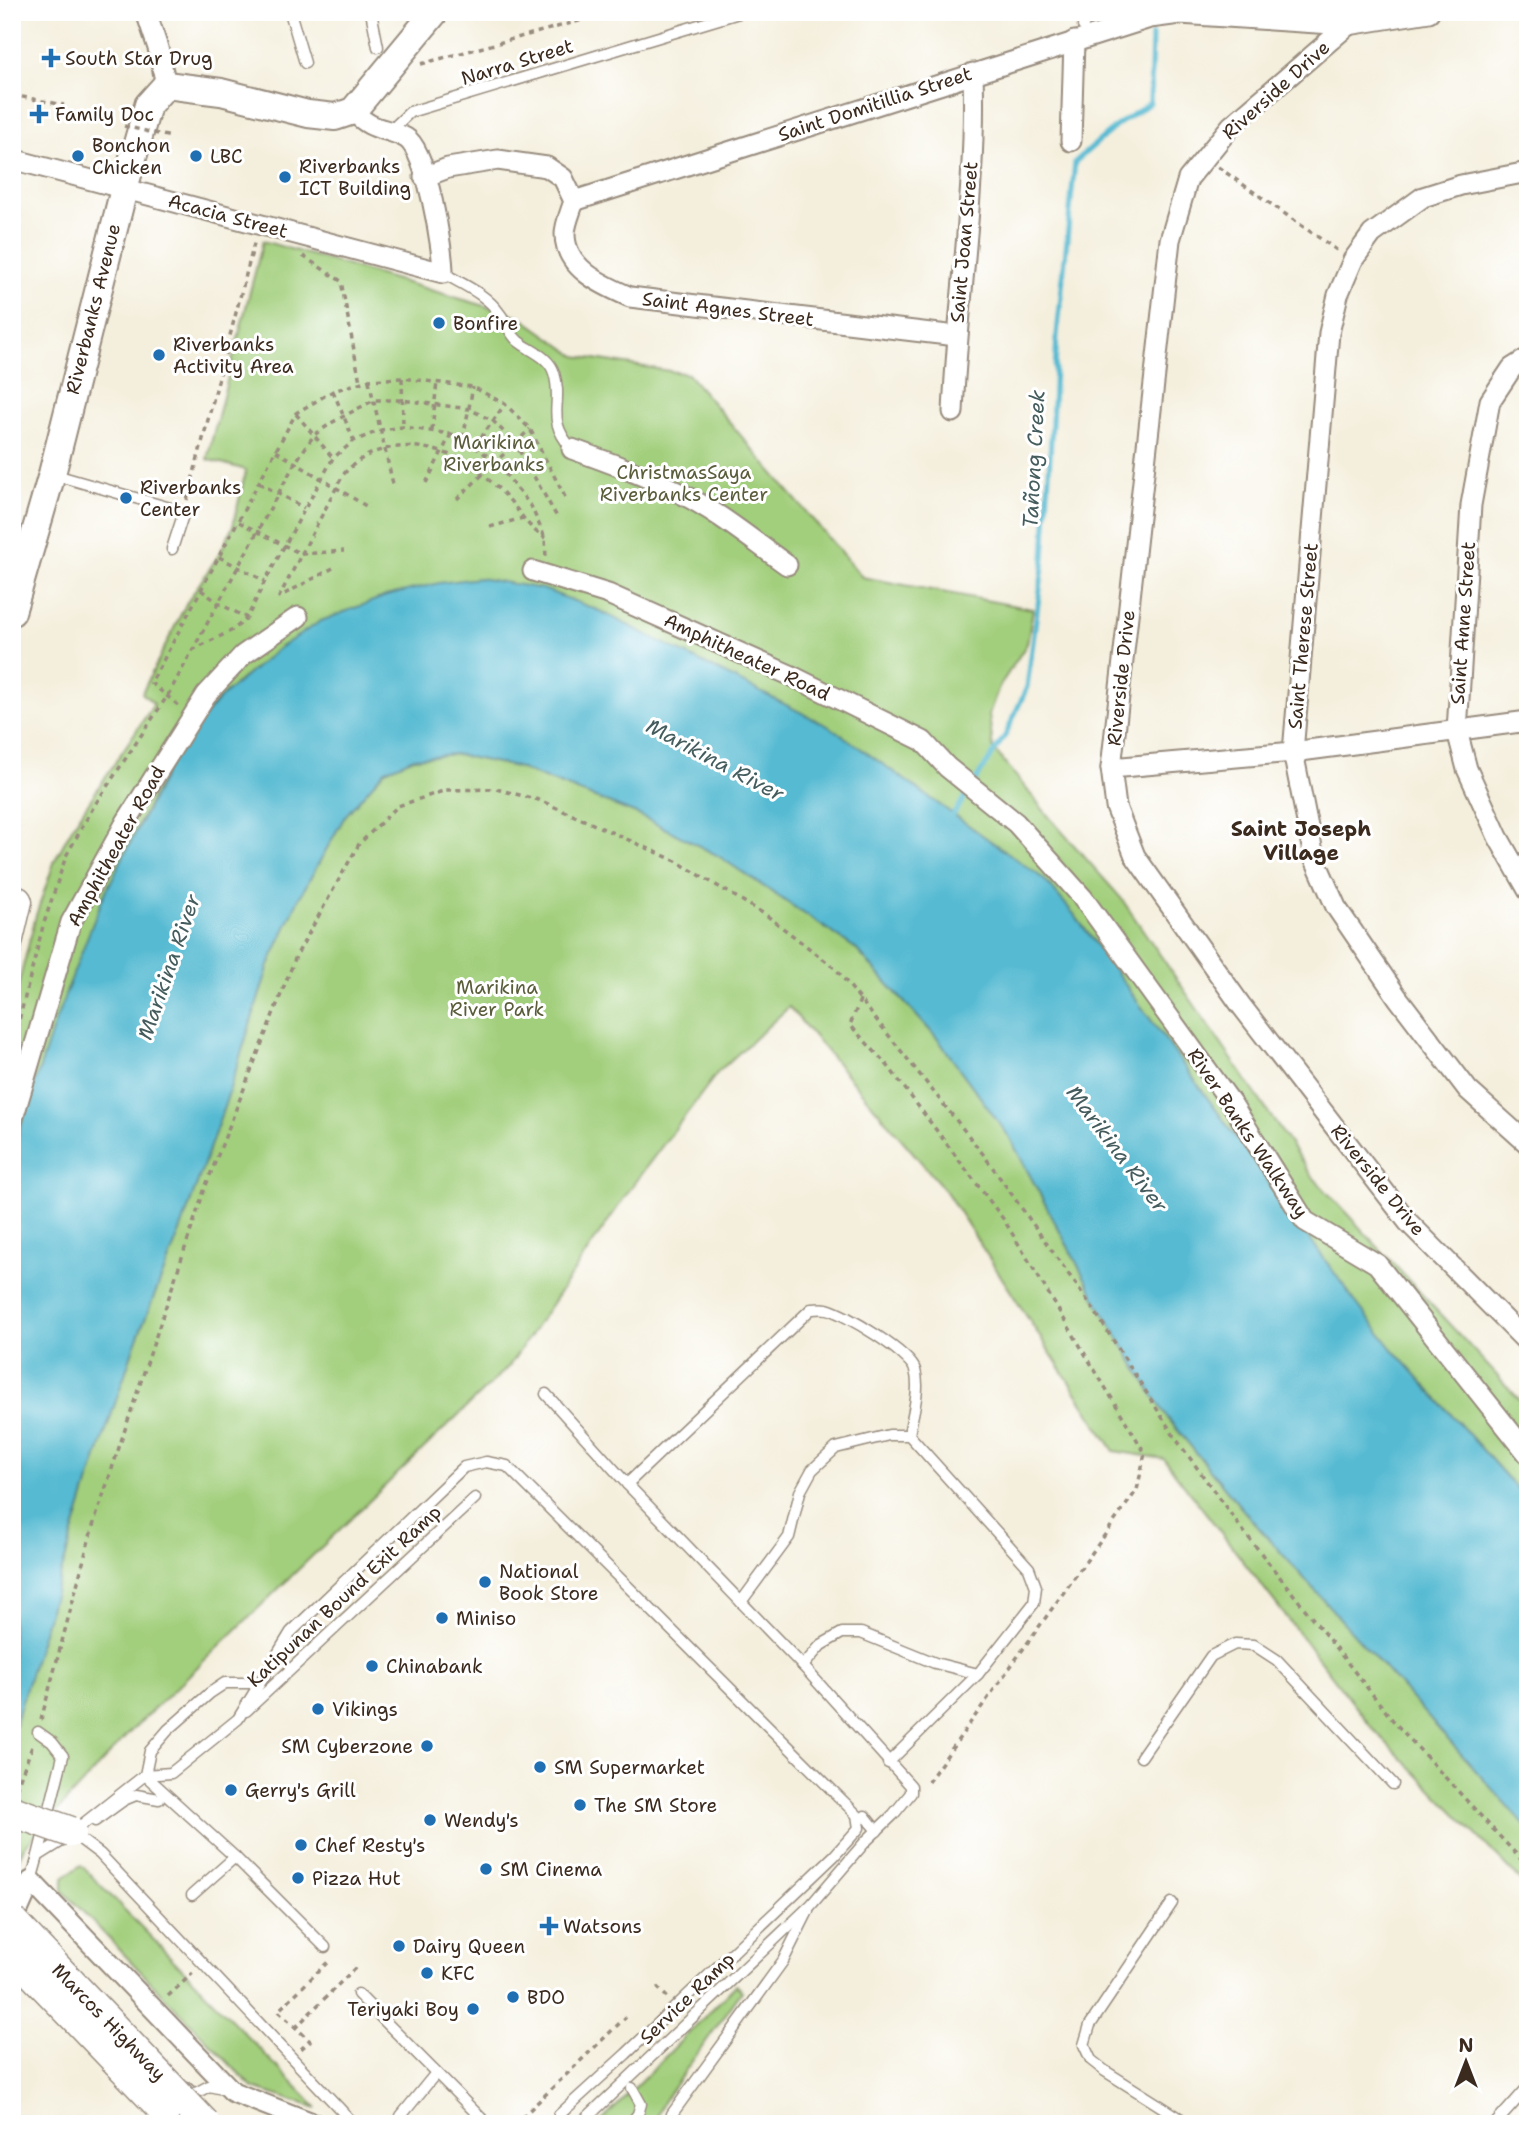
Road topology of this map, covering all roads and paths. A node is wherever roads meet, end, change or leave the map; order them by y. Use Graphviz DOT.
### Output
graph roads {
  1 [pos="146,12"];
  2 [pos="290,12"];
  3 [pos="371,12"];
  4 [pos="435,12"];
  5 [pos="612,12"];
  6 [pos="743,12"];
  7 [pos="1088,12"];
  8 [pos="1429,12"];
  9 [pos="1180,14"];
  10 [pos="1144,17"];
  11 [pos="1348,24"];
  12 [pos="1079,34"];
  13 [pos="378,47"];
  14 [pos="305,63"];
  15 [pos="973,73"];
  16 [pos="384,74"];
  17 [pos="166,85"];
  18 [pos="12,95"];
  19 [pos="64,105"];
  20 [pos="353,111"];
  21 [pos="124,126"];
  22 [pos="388,133"];
  23 [pos="171,138"];
  24 [pos="1071,141"];
  25 [pos="12,159"];
  26 [pos="1220,169"];
  27 [pos="1528,172"];
  28 [pos="424,177"];
  29 [pos="124,189"];
  30 [pos="574,201"];
  31 [pos="255,240"];
  32 [pos="1340,252"];
  33 [pos="299,254"];
  34 [pos="443,274"];
  35 [pos="956,336"];
  36 [pos="1528,358"];
  37 [pos="402,378"];
  38 [pos="369,380"];
  39 [pos="437,381"];
  40 [pos="360,383"];
  41 [pos="473,387"];
  42 [pos="333,391"];
  43 [pos="374,400"];
  44 [pos="402,400"];
  45 [pos="435,403"];
  46 [pos="505,404"];
  47 [pos="469,408"];
  48 [pos="953,412"];
  49 [pos="296,413"];
  50 [pos="343,416"];
  51 [pos="493,421"];
  52 [pos="403,427"];
  53 [pos="530,429"];
  54 [pos="381,430"];
  55 [pos="432,430"];
  56 [pos="451,434"];
  57 [pos="314,435"];
  58 [pos="463,438"];
  59 [pos="354,441"];
  60 [pos="515,443"];
  61 [pos="475,446"];
  62 [pos="385,449"];
  63 [pos="572,449"];
  64 [pos="276,451"];
  65 [pos="442,452"];
  66 [pos="333,458"];
  67 [pos="496,462"];
  68 [pos="295,463"];
  69 [pos="52,474"];
  70 [pos="483,475"];
  71 [pos="320,478"];
  72 [pos="259,483"];
  73 [pos="426,483"];
  74 [pos="393,484"];
  75 [pos="337,488"];
  76 [pos="278,493"];
  77 [pos="457,499"];
  78 [pos="567,502"];
  79 [pos="366,506"];
  80 [pos="304,508"];
  81 [pos="184,512"];
  82 [pos="557,517"];
  83 [pos="523,519"];
  84 [pos="240,522"];
  85 [pos="490,527"];
  86 [pos="257,530"];
  87 [pos="545,538"];
  88 [pos="285,545"];
  89 [pos="172,549"];
  90 [pos="344,551"];
  91 [pos="301,555"];
  92 [pos="219,557"];
  93 [pos="787,565"];
  94 [pos="237,566"];
  95 [pos="333,568"];
  96 [pos="542,574"];
  97 [pos="265,580"];
  98 [pos="201,590"];
  99 [pos="220,604"];
  100 [pos="12,612"];
  101 [pos="299,617"];
  102 [pos="247,618"];
  103 [pos="192,650"];
  104 [pos="168,695"];
  105 [pos="192,717"];
  106 [pos="1528,721"];
  107 [pos="1457,731"];
  108 [pos="1293,752"];
  109 [pos="1111,768"];
  110 [pos="1016,823"];
  111 [pos="12,890"];
  112 [pos="1528,890"];
  113 [pos="12,965"];
  114 [pos="860,1000"];
  115 [pos="12,1048"];
  116 [pos="12,1122"];
  117 [pos="1528,1144"];
  118 [pos="1528,1343"];
  119 [pos="545,1394"];
  120 [pos="909,1435"];
  121 [pos="1528,1454"];
  122 [pos="627,1484"];
  123 [pos="474,1498"];
  124 [pos="741,1602"];
  125 [pos="803,1665"];
  126 [pos="978,1674"];
  127 [pos="250,1683"];
  128 [pos="238,1718"];
  129 [pos="37,1732"];
  130 [pos="1142,1757"];
  131 [pos="888,1763"];
  132 [pos="145,1775"];
  133 [pos="1393,1784"];
  134 [pos="924,1787"];
  135 [pos="159,1799"];
  136 [pos="14,1802"];
  137 [pos="865,1816"];
  138 [pos="877,1831"];
  139 [pos="71,1832"];
  140 [pos="38,1856"];
  141 [pos="235,1857"];
  142 [pos="1528,1867"];
  143 [pos="31,1881"];
  144 [pos="192,1895"];
  145 [pos="1172,1903"];
  146 [pos="811,1905"];
  147 [pos="14,1919"];
  148 [pos="325,1947"];
  149 [pos="12,1952"];
  150 [pos="331,1960"];
  151 [pos="200,1967"];
  152 [pos="356,1967"];
  153 [pos="12,1968"];
  154 [pos="358,1994"];
  155 [pos="153,2010"];
  156 [pos="625,2018"];
  157 [pos="295,2028"];
  158 [pos="307,2044"];
  159 [pos="97,2050"];
  160 [pos="151,2052"];
  161 [pos="160,2060"];
  162 [pos="436,2073"];
  163 [pos="177,2077"];
  164 [pos="1528,2087"];
  165 [pos="632,2088"];
  166 [pos="136,2091"];
  167 [pos="233,2092"];
  168 [pos="194,2094"];
  169 [pos="401,2116"];
  170 [pos="189,2120"];
  171 [pos="164,2124"];
  172 [pos="315,2124"];
  173 [pos="354,2124"];
  174 [pos="487,2124"];
  175 [pos="515,2124"];
  176 [pos="558,2124"];
  177 [pos="580,2124"];
  178 [pos="631,2124"];
  179 [pos="670,2124"];
  180 [pos="1189,2124"];
  181 [pos="1494,2124"];
  1 -- 17 [label="street"];
  2 -- 14 [label="lane"];
  3 -- 13 [label="lane"];
  4 -- 16 [label="street"];
  5 -- 16 [label="path"];
  6 -- 22 [label="lane, Narra Street"];
  7 -- 12 [label="lane"];
  8 -- 11 [label="street"];
  9 -- 10 [label="street, Saint Domitillia Street"];
  9 -- 11 [label="street, Saint Domitillia Street"];
  10 -- 12 [label="street, Saint Domitillia Street"];
  11 -- 109 [label="street, Riverside Drive"];
  12 -- 15 [label="street, Saint Domitillia Street"];
  12 -- 24 [label="street"];
  15 -- 30 [label="street, Saint Domitillia Street"];
  15 -- 35 [label="street, Saint Joan Street"];
  16 -- 20 [label="street"];
  17 -- 20 [label="street"];
  17 -- 29 [label="street, Riverbanks Avenue"];
  18 -- 19 [label="path"];
  20 -- 22 [label="street"];
  21 -- 23 [label="path, bridge"];
  22 -- 28 [label="street"];
  25 -- 29 [label="street, Acacia Street"];
  26 -- 32 [label="path"];
  27 -- 108 [label="street, Saint Therese Street"];
  28 -- 30 [label="street"];
  28 -- 34 [label="street"];
  29 -- 34 [label="street, Acacia Street"];
  29 -- 69 [label="street, Riverbanks Avenue"];
  30 -- 35 [label="street, Saint Agnes Street"];
  31 -- 81 [label="path"];
  33 -- 40 [label="path"];
  34 -- 63 [label="lane"];
  35 -- 48 [label="street, Saint Joan Street"];
  36 -- 107 [label="street, Saint Anne Street"];
  37 -- 38 [label="path"];
  37 -- 39 [label="path"];
  37 -- 44 [label="path"];
  38 -- 40 [label="path"];
  38 -- 43 [label="path"];
  39 -- 41 [label="path"];
  39 -- 45 [label="path"];
  40 -- 42 [label="path"];
  41 -- 46 [label="path"];
  41 -- 47 [label="path"];
  42 -- 49 [label="path"];
  42 -- 50 [label="path"];
  43 -- 44 [label="path"];
  43 -- 50 [label="path"];
  43 -- 54 [label="path"];
  44 -- 45 [label="path"];
  44 -- 52 [label="path"];
  45 -- 47 [label="path"];
  45 -- 55 [label="path"];
  46 -- 51 [label="path"];
  46 -- 53 [label="path"];
  47 -- 51 [label="path"];
  47 -- 58 [label="path"];
  49 -- 57 [label="path"];
  49 -- 64 [label="path"];
  50 -- 57 [label="path"];
  50 -- 59 [label="path"];
  51 -- 60 [label="path"];
  51 -- 61 [label="path"];
  52 -- 54 [label="path"];
  52 -- 55 [label="path"];
  53 -- 60 [label="path"];
  53 -- 78 [label="path"];
  54 -- 59 [label="path"];
  54 -- 62 [label="path"];
  55 -- 56 [label="path"];
  56 -- 58 [label="path"];
  56 -- 65 [label="path"];
  57 -- 66 [label="path"];
  57 -- 68 [label="path"];
  58 -- 61 [label="path"];
  59 -- 66 [label="path"];
  60 -- 67 [label="path"];
  60 -- 82 [label="path"];
  61 -- 67 [label="path"];
  62 -- 65 [label="path"];
  62 -- 74 [label="path"];
  62 -- 75 [label="path"];
  63 -- 93 [label="street"];
  64 -- 68 [label="path"];
  64 -- 72 [label="path"];
  65 -- 70 [label="path"];
  65 -- 73 [label="path"];
  66 -- 71 [label="path"];
  67 -- 70 [label="path"];
  67 -- 87 [label="path"];
  68 -- 71 [label="path"];
  68 -- 76 [label="path"];
  69 -- 81 [label="lane"];
  69 -- 100 [label="street, Riverbanks Avenue"];
  70 -- 77 [label="path"];
  70 -- 83 [label="path"];
  71 -- 75 [label="path"];
  71 -- 80 [label="path"];
  72 -- 76 [label="path"];
  72 -- 84 [label="path"];
  75 -- 79 [label="path"];
  75 -- 91 [label="path"];
  76 -- 80 [label="path"];
  76 -- 86 [label="path"];
  80 -- 88 [label="path"];
  81 -- 89 [label="lane"];
  83 -- 85 [label="path"];
  83 -- 87 [label="path"];
  84 -- 86 [label="path"];
  84 -- 92 [label="path"];
  86 -- 88 [label="path"];
  86 -- 94 [label="path"];
  87 -- 96 [label="path"];
  88 -- 91 [label="path"];
  88 -- 97 [label="path"];
  90 -- 91 [label="path"];
  91 -- 95 [label="path"];
  92 -- 94 [label="path"];
  92 -- 98 [label="path"];
  94 -- 97 [label="path"];
  94 -- 99 [label="path"];
  96 -- 110 [label="street, Amphitheater Road"];
  97 -- 102 [label="path"];
  98 -- 99 [label="path"];
  98 -- 104 [label="path"];
  99 -- 102 [label="path"];
  99 -- 103 [label="path"];
  101 -- 105 [label="street, Amphitheater Road"];
  102 -- 103 [label="path"];
  103 -- 104 [label="path"];
  104 -- 105 [label="path"];
  104 -- 115 [label="path"];
  105 -- 116 [label="street, Amphitheater Road"];
  106 -- 107 [label="street"];
  107 -- 108 [label="street"];
  107 -- 112 [label="street, Saint Anne Street"];
  108 -- 109 [label="street"];
  108 -- 117 [label="street, Saint Therese Street"];
  109 -- 118 [label="street, Riverside Drive"];
  110 -- 121 [label="street, River Banks Walkway"];
  111 -- 113 [label="lane"];
  114 -- 129 [label="path"];
  114 -- 134 [label="path"];
  114 -- 142 [label="path"];
  119 -- 122 [label="lane"];
  120 -- 122 [label="lane"];
  120 -- 124 [label="lane"];
  120 -- 126 [label="lane"];
  122 -- 124 [label="lane"];
  123 -- 128 [label="lane, Katipunan Bound Exit Ramp"];
  124 -- 125 [label="lane"];
  125 -- 126 [label="lane"];
  125 -- 131 [label="lane"];
  126 -- 131 [label="lane"];
  127 -- 132 [label="lane"];
  128 -- 132 [label="lane, Katipunan Bound Exit Ramp"];
  128 -- 176 [label="lane"];
  129 -- 136 [label="path"];
  129 -- 140 [label="lane"];
  130 -- 133 [label="lane"];
  131 -- 138 [label="lane"];
  132 -- 139 [label="lane"];
  132 -- 141 [label="lane"];
  135 -- 140 [label="lane"];
  136 -- 139 [label="main road, bridge"];
  137 -- 138 [label="lane"];
  138 -- 146 [label="lane"];
  139 -- 173 [label="lane, bridge"];
  140 -- 143 [label="lane"];
  141 -- 144 [label="lane"];
  141 -- 148 [label="lane"];
  143 -- 147 [label="street"];
  143 -- 155 [label="street"];
  145 -- 180 [label="lane"];
  146 -- 177 [label="lane, Service Ramp"];
  146 -- 179 [label="lane"];
  147 -- 149 [label="street"];
  147 -- 170 [label="main road, Marcos Highway, bridge"];
  149 -- 170 [label="main road, Marcos Highway, bridge"];
  150 -- 157 [label="path"];
  151 -- 155 [label="path"];
  152 -- 157 [label="path"];
  153 -- 159 [label="street"];
  154 -- 162 [label="lane"];
  155 -- 167 [label="street"];
  156 -- 175 [label="path"];
  157 -- 158 [label="path"];
  159 -- 160 [label="lane"];
  159 -- 166 [label="street"];
  160 -- 161 [label="lane"];
  160 -- 166 [label="lane"];
  162 -- 169 [label="lane"];
  162 -- 174 [label="lane"];
  163 -- 168 [label="lane"];
  164 -- 181 [label="lane"];
  165 -- 178 [label="lane"];
  166 -- 171 [label="street"];
  167 -- 168 [label="lane"];
  167 -- 172 [label="street"];
  168 -- 170 [label="lane"];
}
